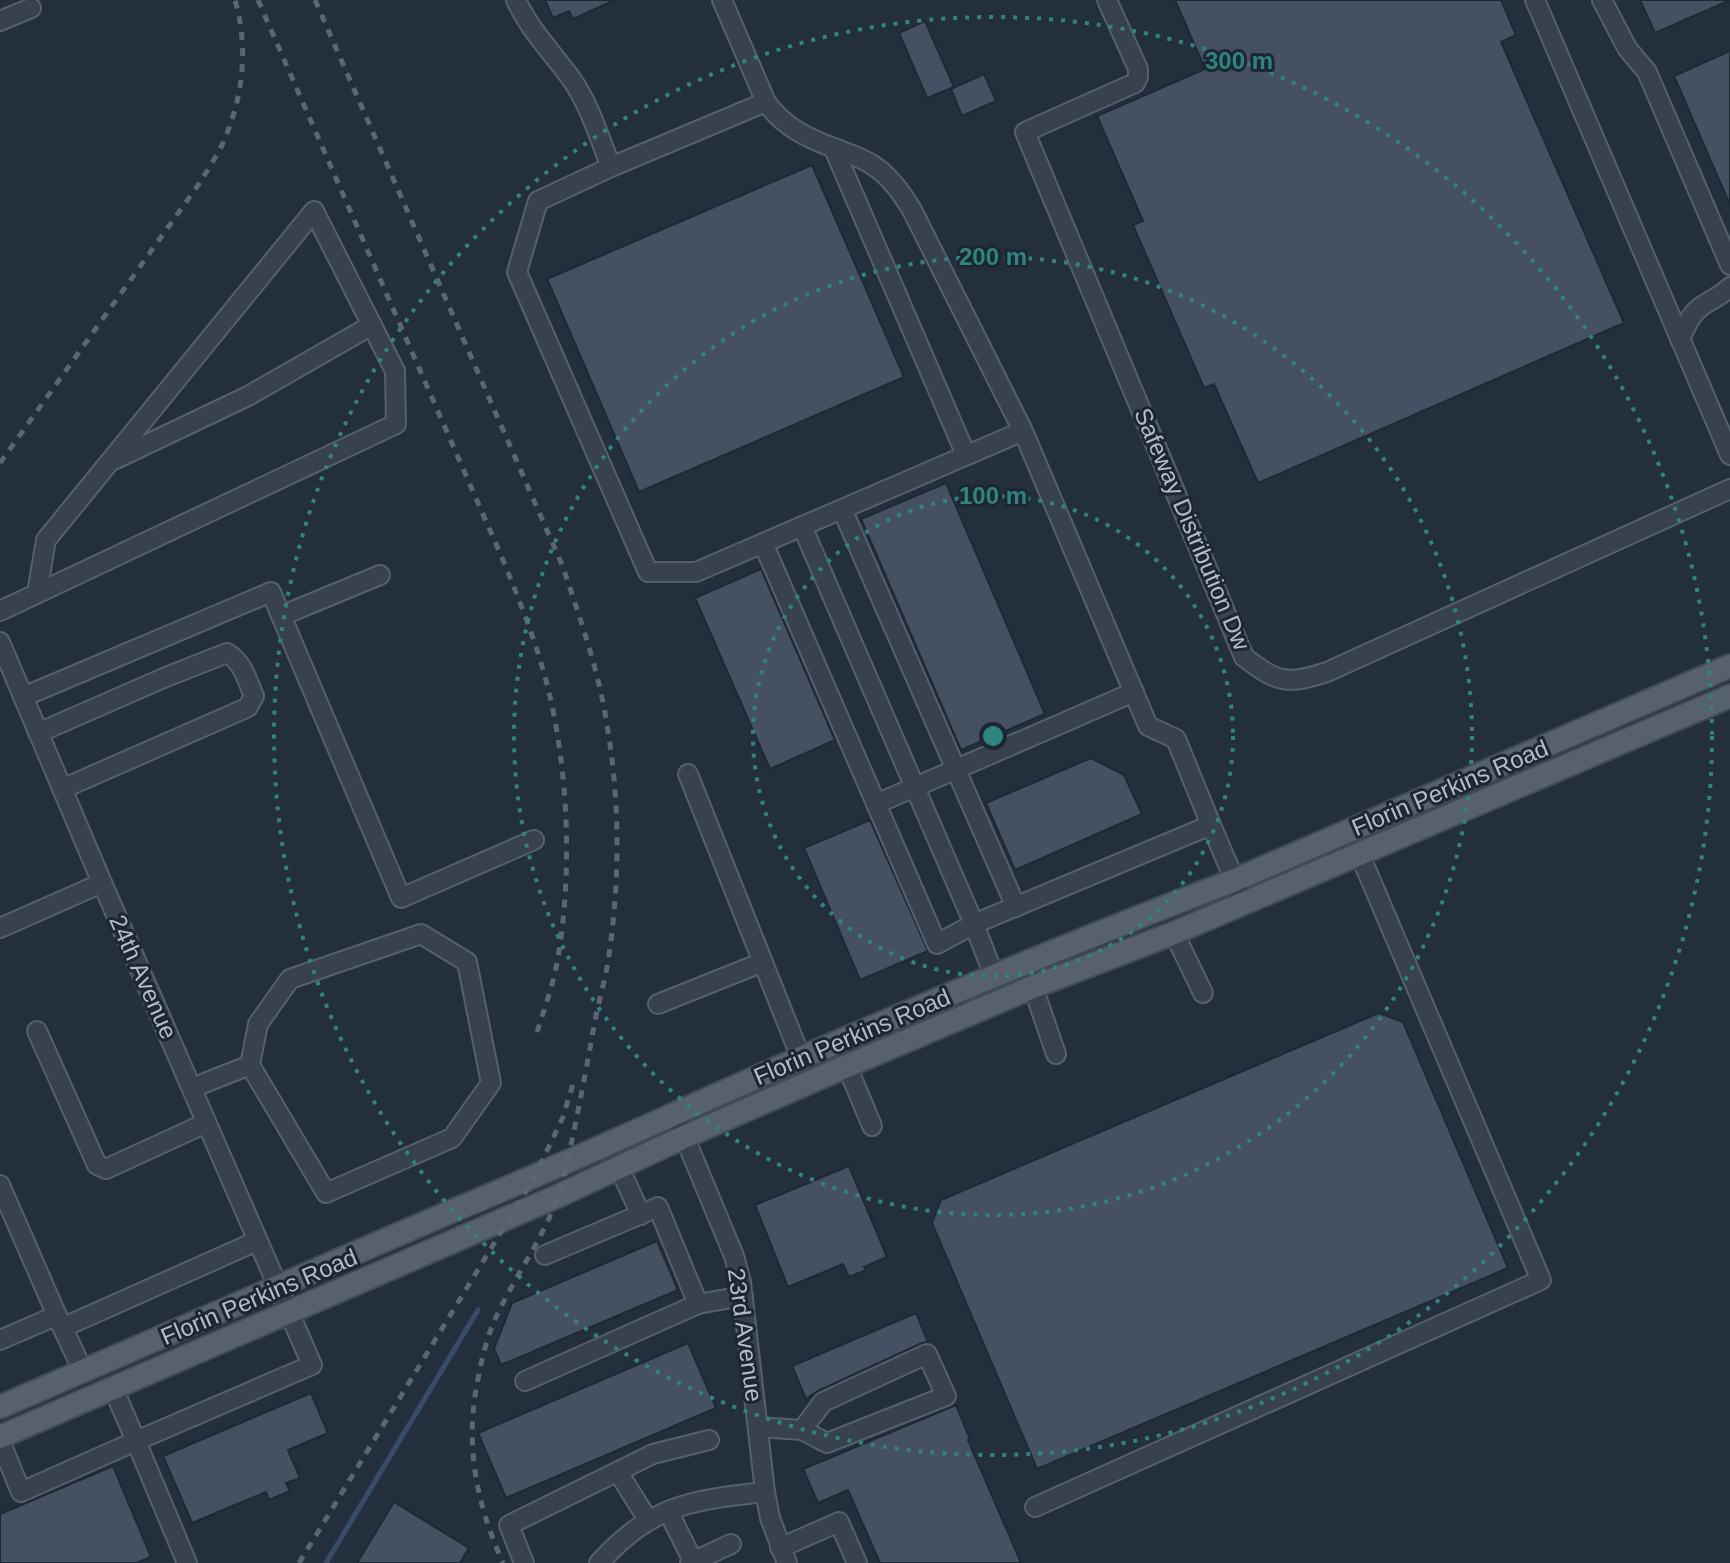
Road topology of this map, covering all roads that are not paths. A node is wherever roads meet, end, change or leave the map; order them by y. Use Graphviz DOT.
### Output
graph roads {
  1 [pos="516,0"];
  2 [pos="722,0"];
  3 [pos="1107,0"];
  4 [pos="1535,0"];
  5 [pos="1602,0"];
  6 [pos="31,8"];
  7 [pos="0,21"];
  8 [pos="766,102"];
  9 [pos="834,149"];
  10 [pos="611,167"];
  11 [pos="1730,265"];
  12 [pos="1730,287"];
  13 [pos="372,325"];
  14 [pos="1680,339"];
  15 [pos="1023,431"];
  16 [pos="966,455"];
  17 [pos="1730,455"];
  18 [pos="110,462"];
  19 [pos="1730,489"];
  20 [pos="842,509"];
  21 [pos="802,526"];
  22 [pos="763,543"];
  23 [pos="380,575"];
  24 [pos="37,593"];
  25 [pos="0,611"];
  26 [pos="281,616"];
  27 [pos="0,642"];
  28 [pos="1730,666"];
  29 [pos="1134,692"];
  30 [pos="1730,696"];
  31 [pos="23,697"];
  32 [pos="38,733"];
  33 [pos="956,769"];
  34 [pos="688,774"];
  35 [pos="915,787"];
  36 [pos="62,789"];
  37 [pos="876,804"];
  38 [pos="1211,825"];
  39 [pos="534,840"];
  40 [pos="1360,855"];
  41 [pos="1235,880"];
  42 [pos="102,883"];
  43 [pos="1244,902"];
  44 [pos="1016,907"];
  45 [pos="974,924"];
  46 [pos="0,928"];
  47 [pos="1174,933"];
  48 [pos="763,962"];
  49 [pos="994,976"];
  50 [pos="1033,987"];
  51 [pos="1203,993"];
  52 [pos="658,1004"];
  53 [pos="37,1031"];
  54 [pos="1056,1054"];
  55 [pos="801,1058"];
  56 [pos="250,1065"];
  57 [pos="847,1066"];
  58 [pos="192,1088"];
  59 [pos="675,1114"];
  60 [pos="206,1123"];
  61 [pos="872,1126"];
  62 [pos="684,1137"];
  63 [pos="619,1167"];
  64 [pos="0,1185"];
  65 [pos="641,1215"];
  66 [pos="7,1220"];
  67 [pos="257,1241"];
  68 [pos="545,1255"];
  69 [pos="277,1288"];
  70 [pos="743,1296"];
  71 [pos="698,1304"];
  72 [pos="288,1312"];
  73 [pos="61,1322"];
  74 [pos="0,1340"];
  75 [pos="83,1371"];
  76 [pos="525,1381"];
  77 [pos="113,1388"];
  78 [pos="0,1407"];
  79 [pos="758,1427"];
  80 [pos="802,1430"];
  81 [pos="0,1439"];
  82 [pos="709,1440"];
  83 [pos="136,1441"];
  84 [pos="618,1472"];
  85 [pos="765,1492"];
  86 [pos="1035,1507"];
  87 [pos="668,1511"];
  88 [pos="648,1520"];
  89 [pos="731,1544"];
  90 [pos="783,1555"];
  91 [pos="691,1562"];
  92 [pos="187,1563"];
  93 [pos="524,1563"];
  94 [pos="599,1563"];
  95 [pos="857,1563"];
  1 -- 10 [label="street"];
  2 -- 8 [label="street"];
  3 -- 19 [label="street, Safeway Distribution Dw"];
  4 -- 14 [label="street"];
  5 -- 11 [label="street"];
  6 -- 7 [label="street"];
  8 -- 9 [label="street"];
  8 -- 10 [label="street"];
  9 -- 15 [label="street"];
  9 -- 16 [label="street"];
  10 -- 22 [label="street"];
  12 -- 14 [label="street"];
  13 -- 18 [label="street"];
  13 -- 18 [label="street"];
  13 -- 24 [label="street"];
  14 -- 17 [label="street"];
  15 -- 16 [label="street"];
  15 -- 29 [label="street"];
  16 -- 20 [label="street"];
  18 -- 24 [label="street"];
  20 -- 21 [label="street"];
  20 -- 33 [label="street"];
  21 -- 22 [label="street"];
  21 -- 35 [label="street"];
  22 -- 37 [label="street"];
  23 -- 26 [label="street"];
  24 -- 25 [label="street"];
  26 -- 31 [label="street"];
  26 -- 39 [label="street"];
  27 -- 31 [label="street, 24th Avenue"];
  28 -- 41 [label="main road, Florin Perkins Road"];
  29 -- 33 [label="street"];
  29 -- 38 [label="street"];
  30 -- 40 [label="main road, Florin Perkins Road"];
  31 -- 32 [label="street, 24th Avenue"];
  32 -- 36 [label="street, 24th Avenue"];
  32 -- 36 [label="street"];
  33 -- 35 [label="street"];
  33 -- 44 [label="street"];
  34 -- 48 [label="street"];
  35 -- 37 [label="street"];
  35 -- 45 [label="street"];
  36 -- 42 [label="street, 24th Avenue"];
  37 -- 45 [label="street"];
  38 -- 41 [label="street"];
  38 -- 44 [label="street"];
  40 -- 43 [label="main road, Florin Perkins Road"];
  40 -- 86 [label="street"];
  41 -- 43 [label="street"];
  41 -- 49 [label="main road, Florin Perkins Road"];
  42 -- 46 [label="street"];
  42 -- 58 [label="street, 24th Avenue"];
  43 -- 47 [label="main road, Florin Perkins Road"];
  44 -- 45 [label="street"];
  45 -- 49 [label="street"];
  47 -- 50 [label="main road, Florin Perkins Road"];
  47 -- 51 [label="street"];
  48 -- 52 [label="street"];
  48 -- 55 [label="street"];
  49 -- 55 [label="main road, Florin Perkins Road"];
  50 -- 54 [label="street"];
  50 -- 57 [label="main road, Florin Perkins Road"];
  53 -- 60 [label="street"];
  55 -- 59 [label="main road, Florin Perkins Road"];
  56 -- 56 [label="street"];
  56 -- 58 [label="street"];
  57 -- 61 [label="street"];
  57 -- 62 [label="main road, Florin Perkins Road"];
  58 -- 60 [label="street, 24th Avenue"];
  59 -- 62 [label="street, 23rd Avenue"];
  59 -- 69 [label="main road, Florin Perkins Road"];
  60 -- 67 [label="street, 24th Avenue"];
  62 -- 63 [label="main road, Florin Perkins Road"];
  62 -- 70 [label="street, 23rd Avenue"];
  63 -- 65 [label="street"];
  63 -- 72 [label="main road, Florin Perkins Road"];
  64 -- 66 [label="street"];
  65 -- 68 [label="street"];
  65 -- 71 [label="street"];
  66 -- 73 [label="street"];
  67 -- 69 [label="street, 24th Avenue"];
  67 -- 73 [label="street"];
  69 -- 72 [label="street, 24th Avenue"];
  69 -- 75 [label="main road, Florin Perkins Road"];
  70 -- 71 [label="street"];
  70 -- 79 [label="street, 23rd Avenue"];
  71 -- 76 [label="street"];
  72 -- 77 [label="main road, Florin Perkins Road"];
  72 -- 83 [label="street, 24th Avenue"];
  73 -- 74 [label="street"];
  73 -- 75 [label="street"];
  75 -- 78 [label="main road, Florin Perkins Road"];
  77 -- 81 [label="main road, Florin Perkins Road"];
  77 -- 83 [label="street"];
  79 -- 80 [label="street"];
  79 -- 85 [label="street, 23rd Avenue"];
  80 -- 80 [label="street"];
  81 -- 83 [label="street"];
  82 -- 84 [label="street"];
  83 -- 92 [label="street"];
  84 -- 88 [label="street"];
  84 -- 93 [label="street"];
  85 -- 87 [label="street"];
  85 -- 90 [label="street, 23rd Avenue"];
  87 -- 88 [label="street"];
  87 -- 91 [label="street"];
  88 -- 94 [label="street"];
  89 -- 91 [label="street"];
  90 -- 95 [label="street"];
}
